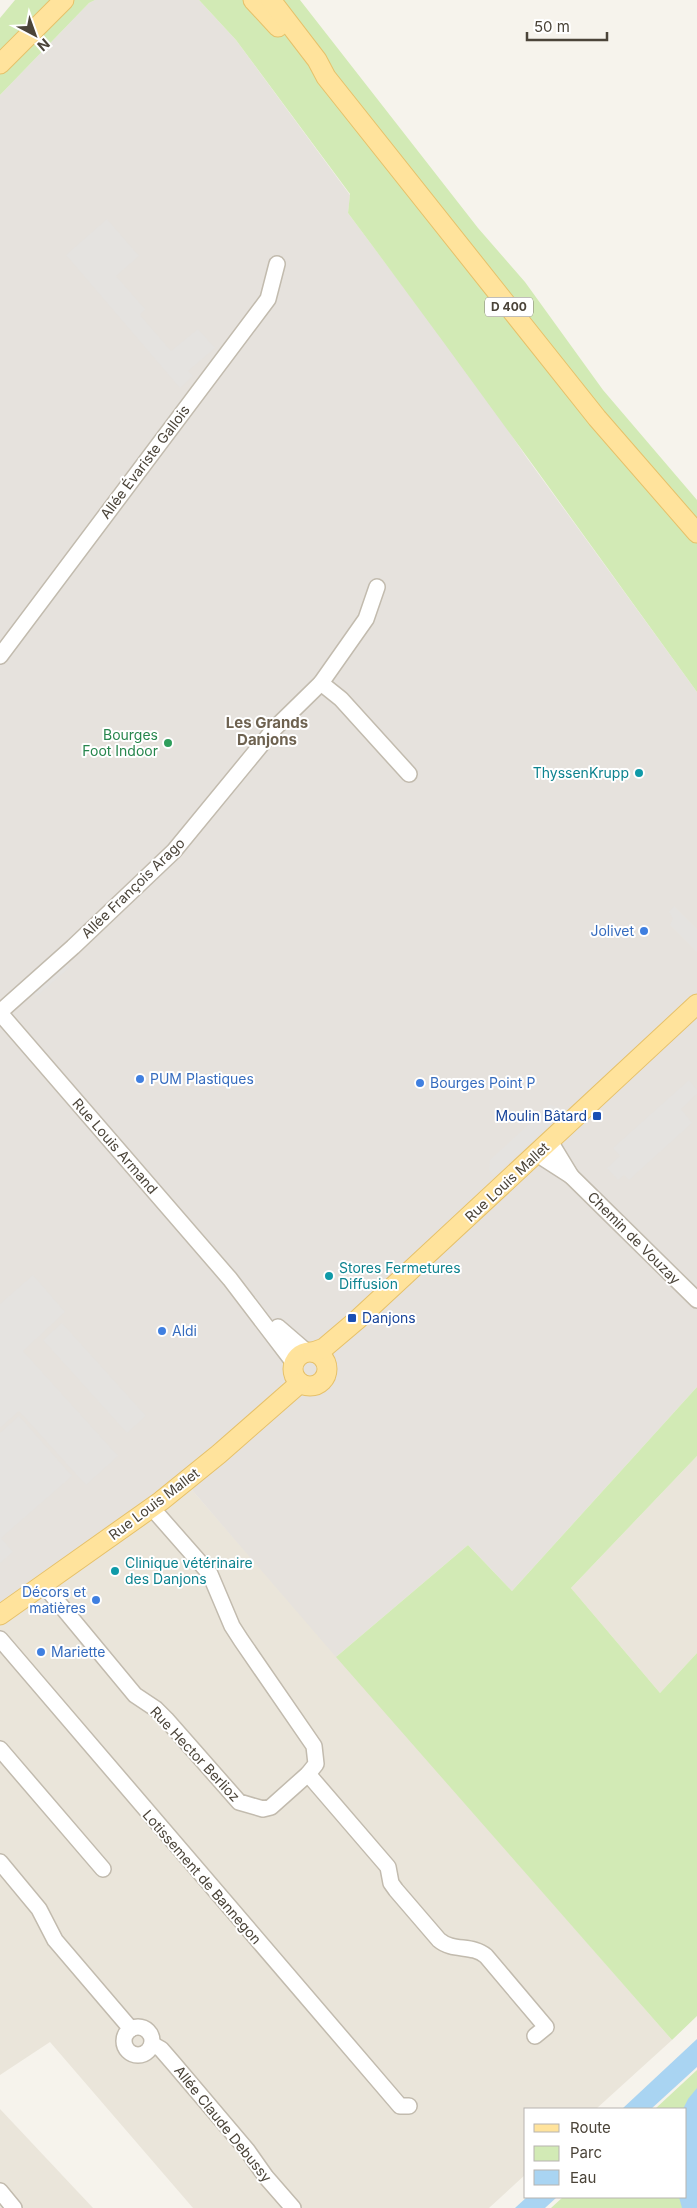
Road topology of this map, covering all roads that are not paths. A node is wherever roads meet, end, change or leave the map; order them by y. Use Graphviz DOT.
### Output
graph roads {
  1 [pos="49,0"];
  2 [pos="64,0"];
  3 [pos="253,0"];
  4 [pos="271,0"];
  5 [pos="0,56"];
  6 [pos="0,64"];
  7 [pos="326,77"];
  8 [pos="277,264"];
  9 [pos="697,533"];
  10 [pos="377,587"];
  11 [pos="0,656"];
  12 [pos="321,683"];
  13 [pos="409,774"];
  14 [pos="697,1004"];
  15 [pos="0,1012"];
  16 [pos="697,1014"];
  17 [pos="547,1151"];
  18 [pos="697,1300"];
  19 [pos="310,1357"];
  20 [pos="300,1383"];
  21 [pos="152,1508"];
  22 [pos="43,1584"];
  23 [pos="0,1614"];
  24 [pos="0,1639"];
  25 [pos="0,1749"];
  26 [pos="308,1774"];
  27 [pos="0,1862"];
  28 [pos="103,1869"];
  29 [pos="131,2029"];
  30 [pos="535,2036"];
  31 [pos="152,2044"];
  32 [pos="409,2106"];
  33 [pos="0,2190"];
  34 [pos="14,2208"];
  35 [pos="293,2208"];
  1 -- 5 [label="main road"];
  2 -- 6 [label="main road"];
  3 -- 7 [label="main road, D 400"];
  4 -- 7 [label="main road, D 400"];
  7 -- 9 [label="main road, D 400"];
  8 -- 11 [label="street, Allée Évariste Gallois"];
  10 -- 12 [label="street, Allée François Arago"];
  12 -- 13 [label="street"];
  12 -- 15 [label="street, Allée François Arago"];
  14 -- 17 [label="main road, Rue Louis Mallet"];
  15 -- 19 [label="street, Rue Louis Armand"];
  16 -- 17 [label="main road, Rue Louis Mallet"];
  17 -- 18 [label="street, Chemin de Vouzay"];
  17 -- 19 [label="main road, Rue Louis Mallet"];
  19 -- 20 [label="main road"];
  19 -- 20 [label="main road"];
  20 -- 21 [label="main road, Rue Louis Mallet"];
  21 -- 22 [label="main road, Rue Louis Mallet"];
  21 -- 26 [label="street"];
  22 -- 23 [label="main road, Rue Louis Mallet"];
  22 -- 26 [label="street, Rue Hector Berlioz"];
  24 -- 32 [label="street, Lotissement de Bannegon"];
  25 -- 28 [label="street"];
  26 -- 30 [label="street"];
  27 -- 29 [label="street, Allée Claude Debussy"];
  29 -- 31 [label="street, Allée Claude Debussy"];
  29 -- 31 [label="street"];
  31 -- 35 [label="street, Allée Claude Debussy"];
  33 -- 34 [label="street"];
}
